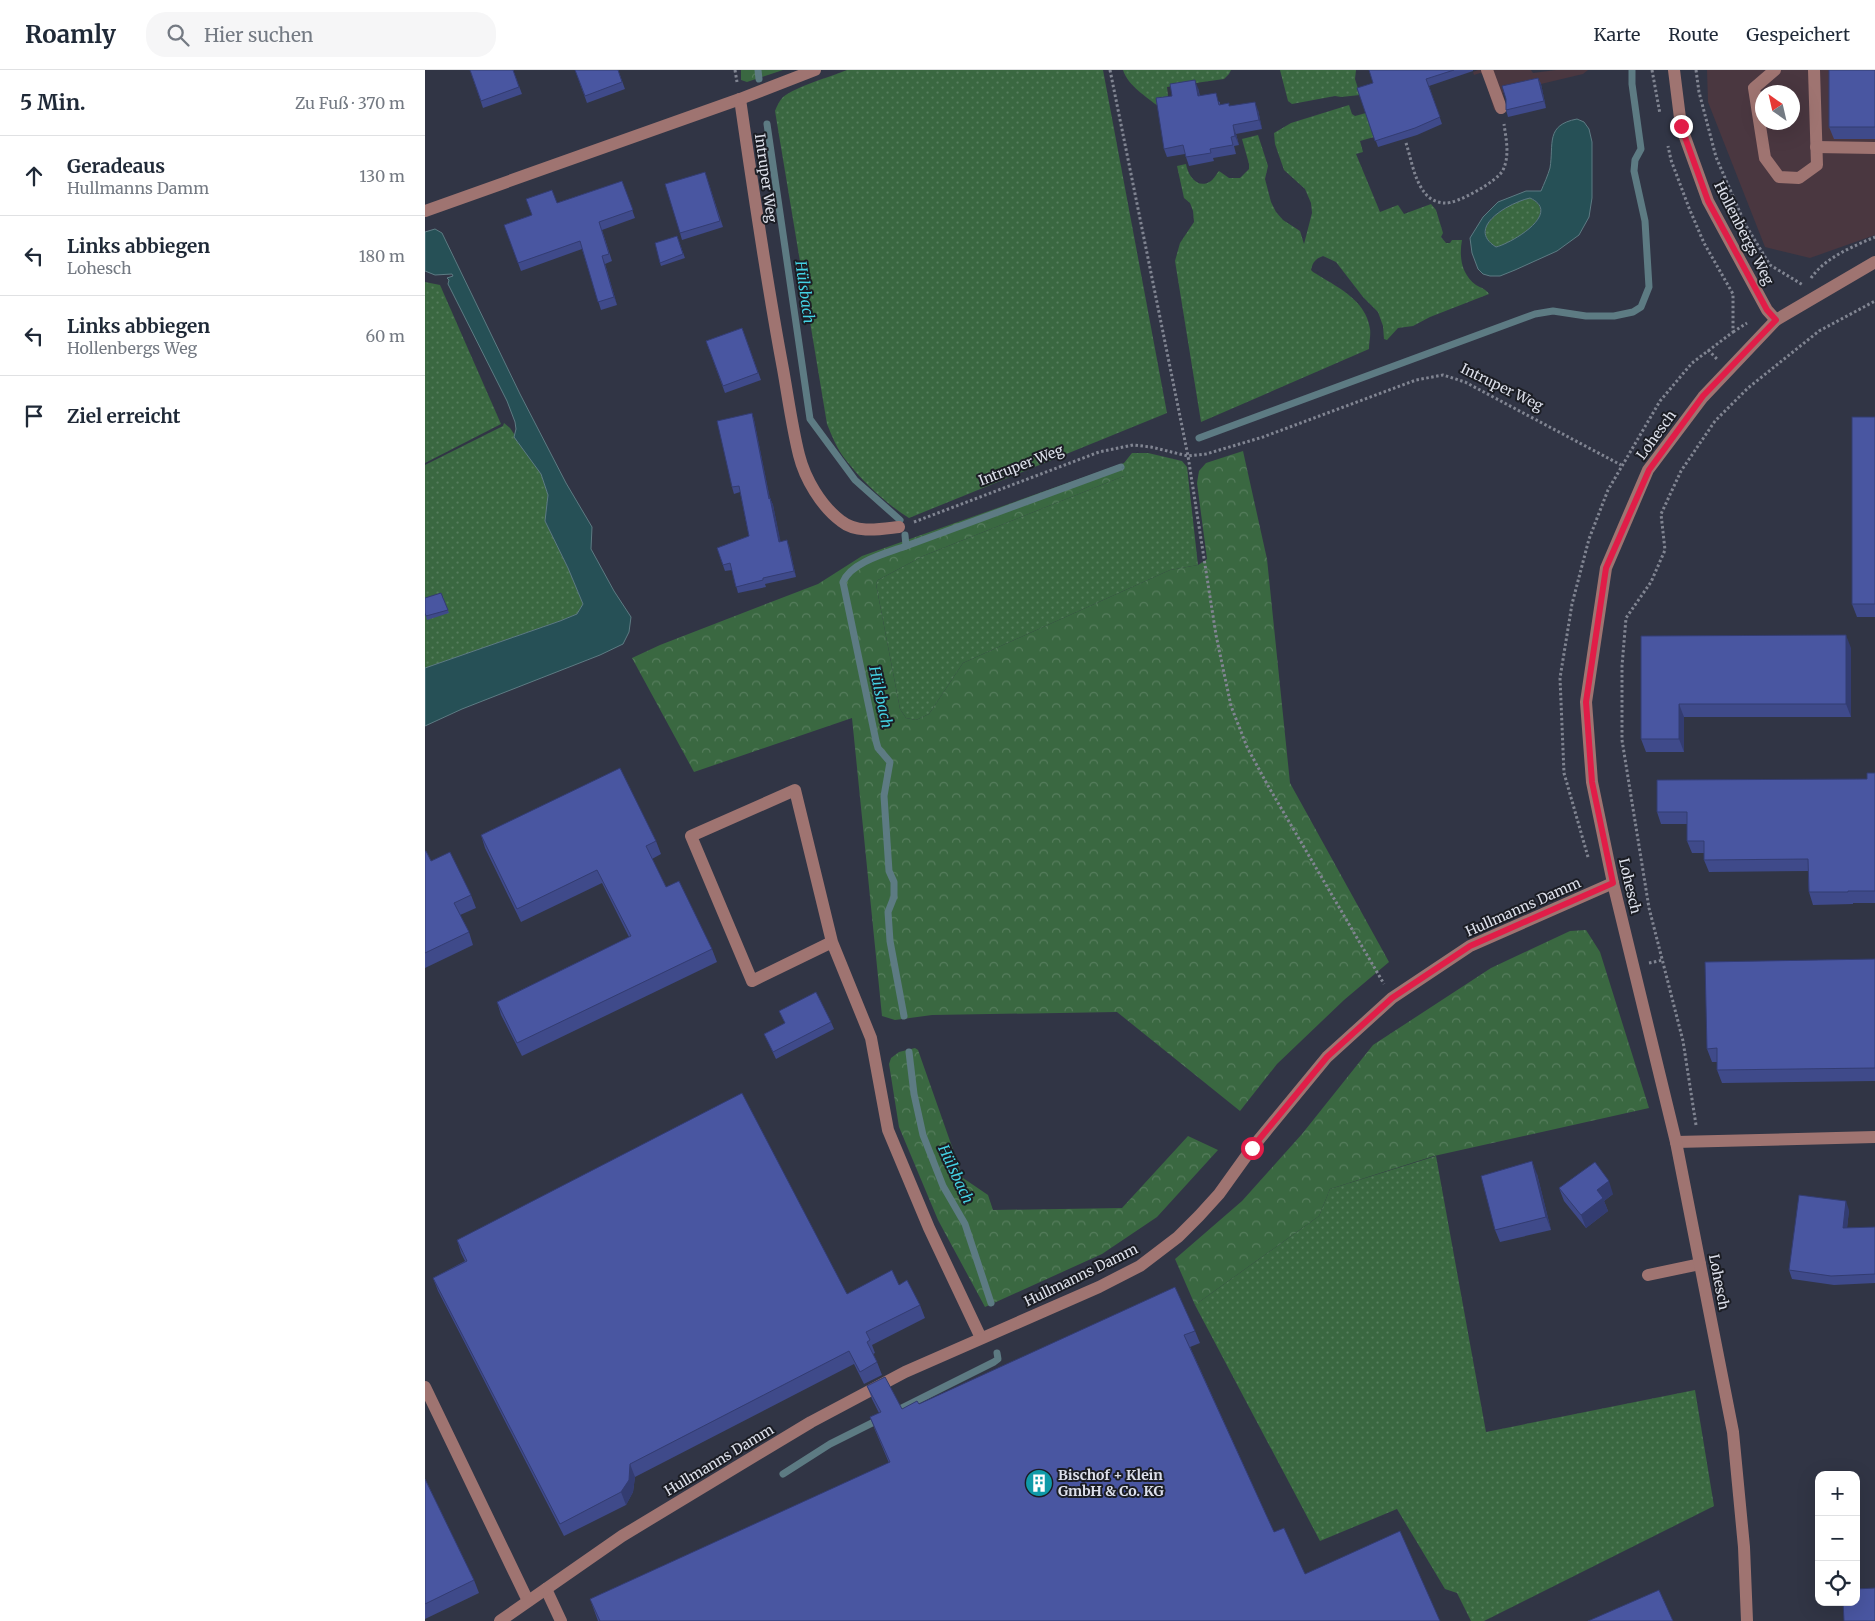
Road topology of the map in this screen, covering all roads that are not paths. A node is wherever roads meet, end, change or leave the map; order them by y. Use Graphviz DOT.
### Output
graph roads {
  1 [pos="815,70"];
  2 [pos="1487,70"];
  3 [pos="1674,70"];
  4 [pos="1775,70"];
  5 [pos="1814,70"];
  6 [pos="740,99"];
  7 [pos="1501,108"];
  8 [pos="1817,147"];
  9 [pos="1875,148"];
  10 [pos="425,211"];
  11 [pos="1875,262"];
  12 [pos="1776,320"];
  13 [pos="899,527"];
  14 [pos="1613,883"];
  15 [pos="832,942"];
  16 [pos="1875,1137"];
  17 [pos="1676,1142"];
  18 [pos="1700,1264"];
  19 [pos="1648,1274"];
  20 [pos="981,1338"];
  21 [pos="425,1387"];
  22 [pos="546,1589"];
  23 [pos="528,1601"];
  24 [pos="500,1621"];
  25 [pos="561,1621"];
  26 [pos="1747,1621"];
  1 -- 6 [label="street"];
  2 -- 7 [label="street"];
  3 -- 12 [label="street, Hollenbergs Weg"];
  4 -- 8 [label="street"];
  5 -- 8 [label="street"];
  6 -- 10 [label="street"];
  6 -- 13 [label="street, Intruper Weg"];
  8 -- 9 [label="street"];
  11 -- 12 [label="street, Lohesch"];
  12 -- 14 [label="street, Lohesch"];
  14 -- 17 [label="street, Lohesch"];
  14 -- 20 [label="street, Hullmanns Damm"];
  15 -- 15 [label="street"];
  15 -- 20 [label="street"];
  16 -- 17 [label="street"];
  17 -- 18 [label="street, Lohesch"];
  18 -- 19 [label="street"];
  18 -- 26 [label="street, Lohesch"];
  20 -- 22 [label="street, Hullmanns Damm"];
  21 -- 23 [label="street"];
  22 -- 23 [label="street, Hullmanns Damm"];
  22 -- 25 [label="street"];
  23 -- 24 [label="street, Hullmanns Damm"];
}
